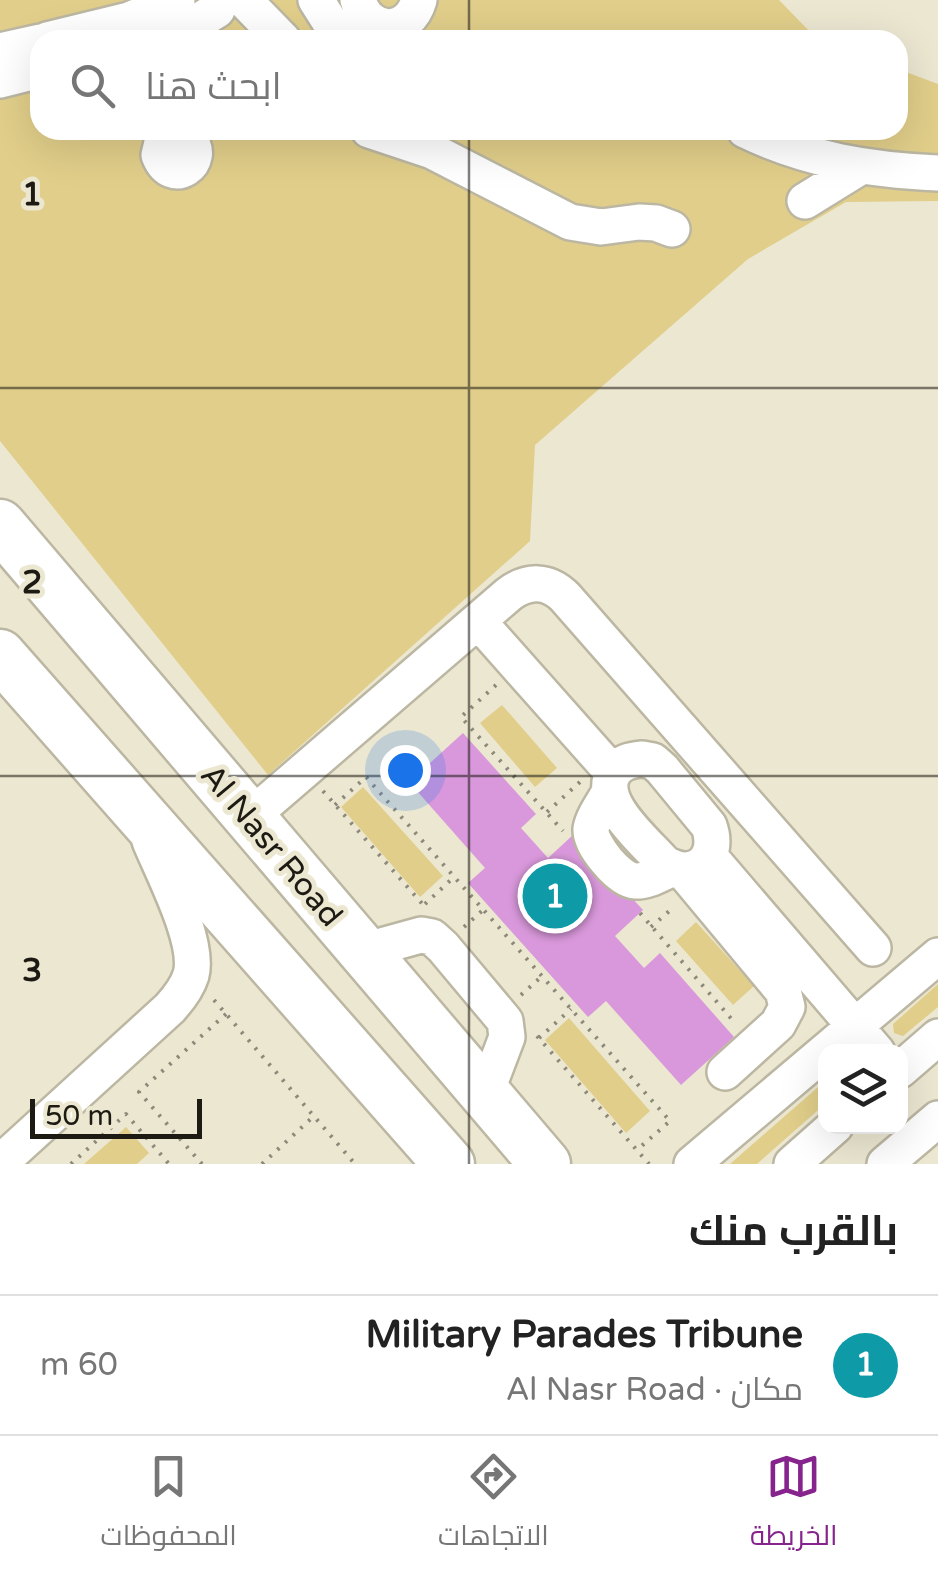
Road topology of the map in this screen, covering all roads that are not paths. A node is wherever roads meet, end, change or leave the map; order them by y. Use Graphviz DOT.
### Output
graph roads {
  1 [pos="177,0"];
  2 [pos="316,0"];
  3 [pos="419,0"];
  4 [pos="223,4"];
  5 [pos="350,23"];
  6 [pos="88,30"];
  7 [pos="179,30"];
  8 [pos="245,30"];
  9 [pos="266,30"];
  10 [pos="30,44"];
  11 [pos="0,51"];
  12 [pos="30,72"];
  13 [pos="0,80"];
  14 [pos="163,140"];
  15 [pos="188,140"];
  16 [pos="403,140"];
  17 [pos="769,140"];
  18 [pos="860,167"];
  19 [pos="938,173"];
  20 [pos="805,202"];
  21 [pos="672,229"];
  22 [pos="0,524"];
  23 [pos="478,621"];
  24 [pos="0,655"];
  25 [pos="717,771"];
  26 [pos="608,776"];
  27 [pos="686,798"];
  28 [pos="138,812"];
  29 [pos="249,818"];
  30 [pos="688,865"];
  31 [pos="873,948"];
  32 [pos="938,956"];
  33 [pos="795,981"];
  34 [pos="938,1038"];
  35 [pos="866,1039"];
  36 [pos="908,1063"];
  37 [pos="725,1072"];
  38 [pos="938,1119"];
  39 [pos="826,1134"];
  40 [pos="0,1163"];
  41 [pos="449,1164"];
  42 [pos="545,1164"];
  43 [pos="692,1164"];
  44 [pos="792,1164"];
  45 [pos="885,1164"];
  1 -- 6 [label="street"];
  2 -- 5 [label="street"];
  3 -- 5 [label="street"];
  4 -- 7 [label="street"];
  4 -- 8 [label="street"];
  4 -- 9 [label="street"];
  10 -- 11 [label="street"];
  12 -- 13 [label="street"];
  14 -- 15 [label="street"];
  16 -- 21 [label="street"];
  17 -- 18 [label="street"];
  18 -- 19 [label="street"];
  18 -- 20 [label="street"];
  22 -- 29 [label="highway, Al Nasr Road"];
  23 -- 25 [label="street"];
  23 -- 26 [label="street"];
  23 -- 29 [label="street"];
  24 -- 28 [label="highway"];
  25 -- 27 [label="street"];
  25 -- 31 [label="street"];
  26 -- 27 [label="street"];
  26 -- 30 [label="street"];
  27 -- 30 [label="street"];
  28 -- 40 [label="street"];
  28 -- 41 [label="highway"];
  29 -- 42 [label="highway, Al Nasr Road"];
  30 -- 33 [label="street"];
  32 -- 35 [label="street"];
  33 -- 35 [label="street"];
  33 -- 37 [label="street"];
  34 -- 36 [label="street"];
  35 -- 43 [label="street"];
  38 -- 45 [label="street"];
  39 -- 44 [label="street"];
}
